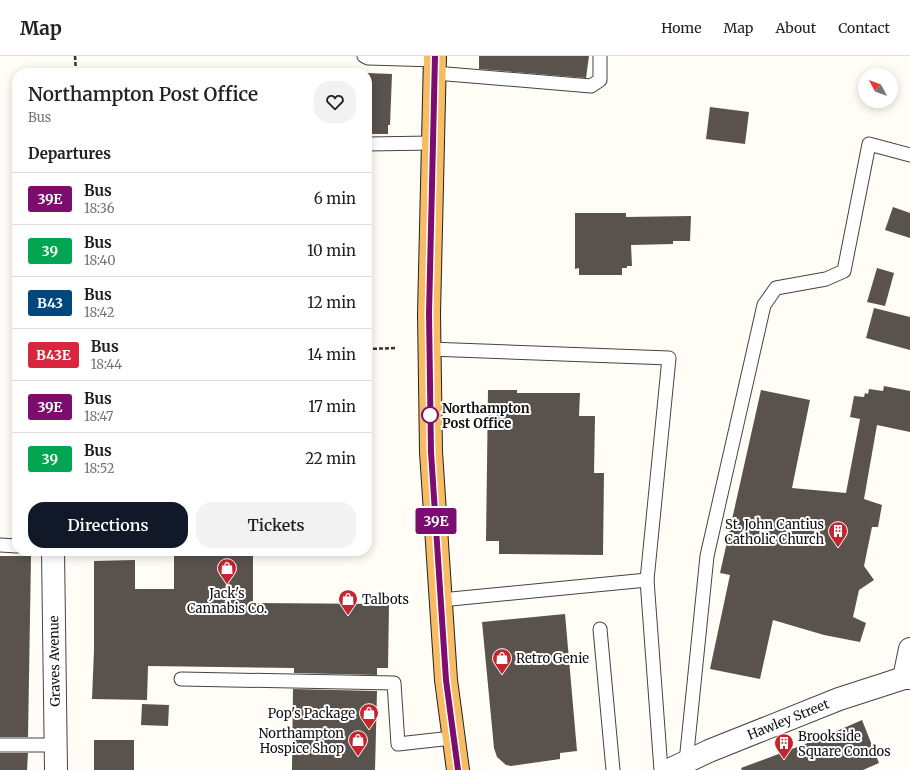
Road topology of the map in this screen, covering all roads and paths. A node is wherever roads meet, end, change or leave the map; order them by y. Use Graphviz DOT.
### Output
graph roads {
  1 [pos="75,56"];
  2 [pos="364,56"];
  3 [pos="600,56"];
  4 [pos="435,63"];
  5 [pos="76,68"];
  6 [pos="433,143"];
  7 [pos="372,144"];
  8 [pos="910,155"];
  9 [pos="397,348"];
  10 [pos="429,349"];
  11 [pos="372,350"];
  12 [pos="0,546"];
  13 [pos="12,546"];
  14 [pos="53,556"];
  15 [pos="647,580"];
  16 [pos="441,600"];
  17 [pos="600,629"];
  18 [pos="910,649"];
  19 [pos="907,678"];
  20 [pos="181,679"];
  21 [pos="452,738"];
  22 [pos="0,745"];
  23 [pos="55,745"];
  24 [pos="677,766"];
  25 [pos="56,770"];
  26 [pos="458,770"];
  27 [pos="614,770"];
  28 [pos="661,770"];
  1 -- 5 [label="path"];
  2 -- 4 [label="lane"];
  3 -- 4 [label="lane"];
  4 -- 6 [label="highway"];
  6 -- 7 [label="lane"];
  6 -- 10 [label="highway"];
  8 -- 24 [label="lane"];
  9 -- 11 [label="path"];
  10 -- 15 [label="lane"];
  10 -- 16 [label="highway"];
  12 -- 13 [label="lane"];
  14 -- 23 [label="street, Graves Avenue"];
  15 -- 16 [label="lane"];
  15 -- 28 [label="lane"];
  16 -- 21 [label="highway"];
  17 -- 27 [label="lane"];
  18 -- 19 [label="street"];
  19 -- 24 [label="street, Hawley Street"];
  20 -- 21 [label="lane"];
  21 -- 26 [label="highway"];
  22 -- 23 [label="lane"];
  23 -- 25 [label="street, Graves Avenue"];
}
